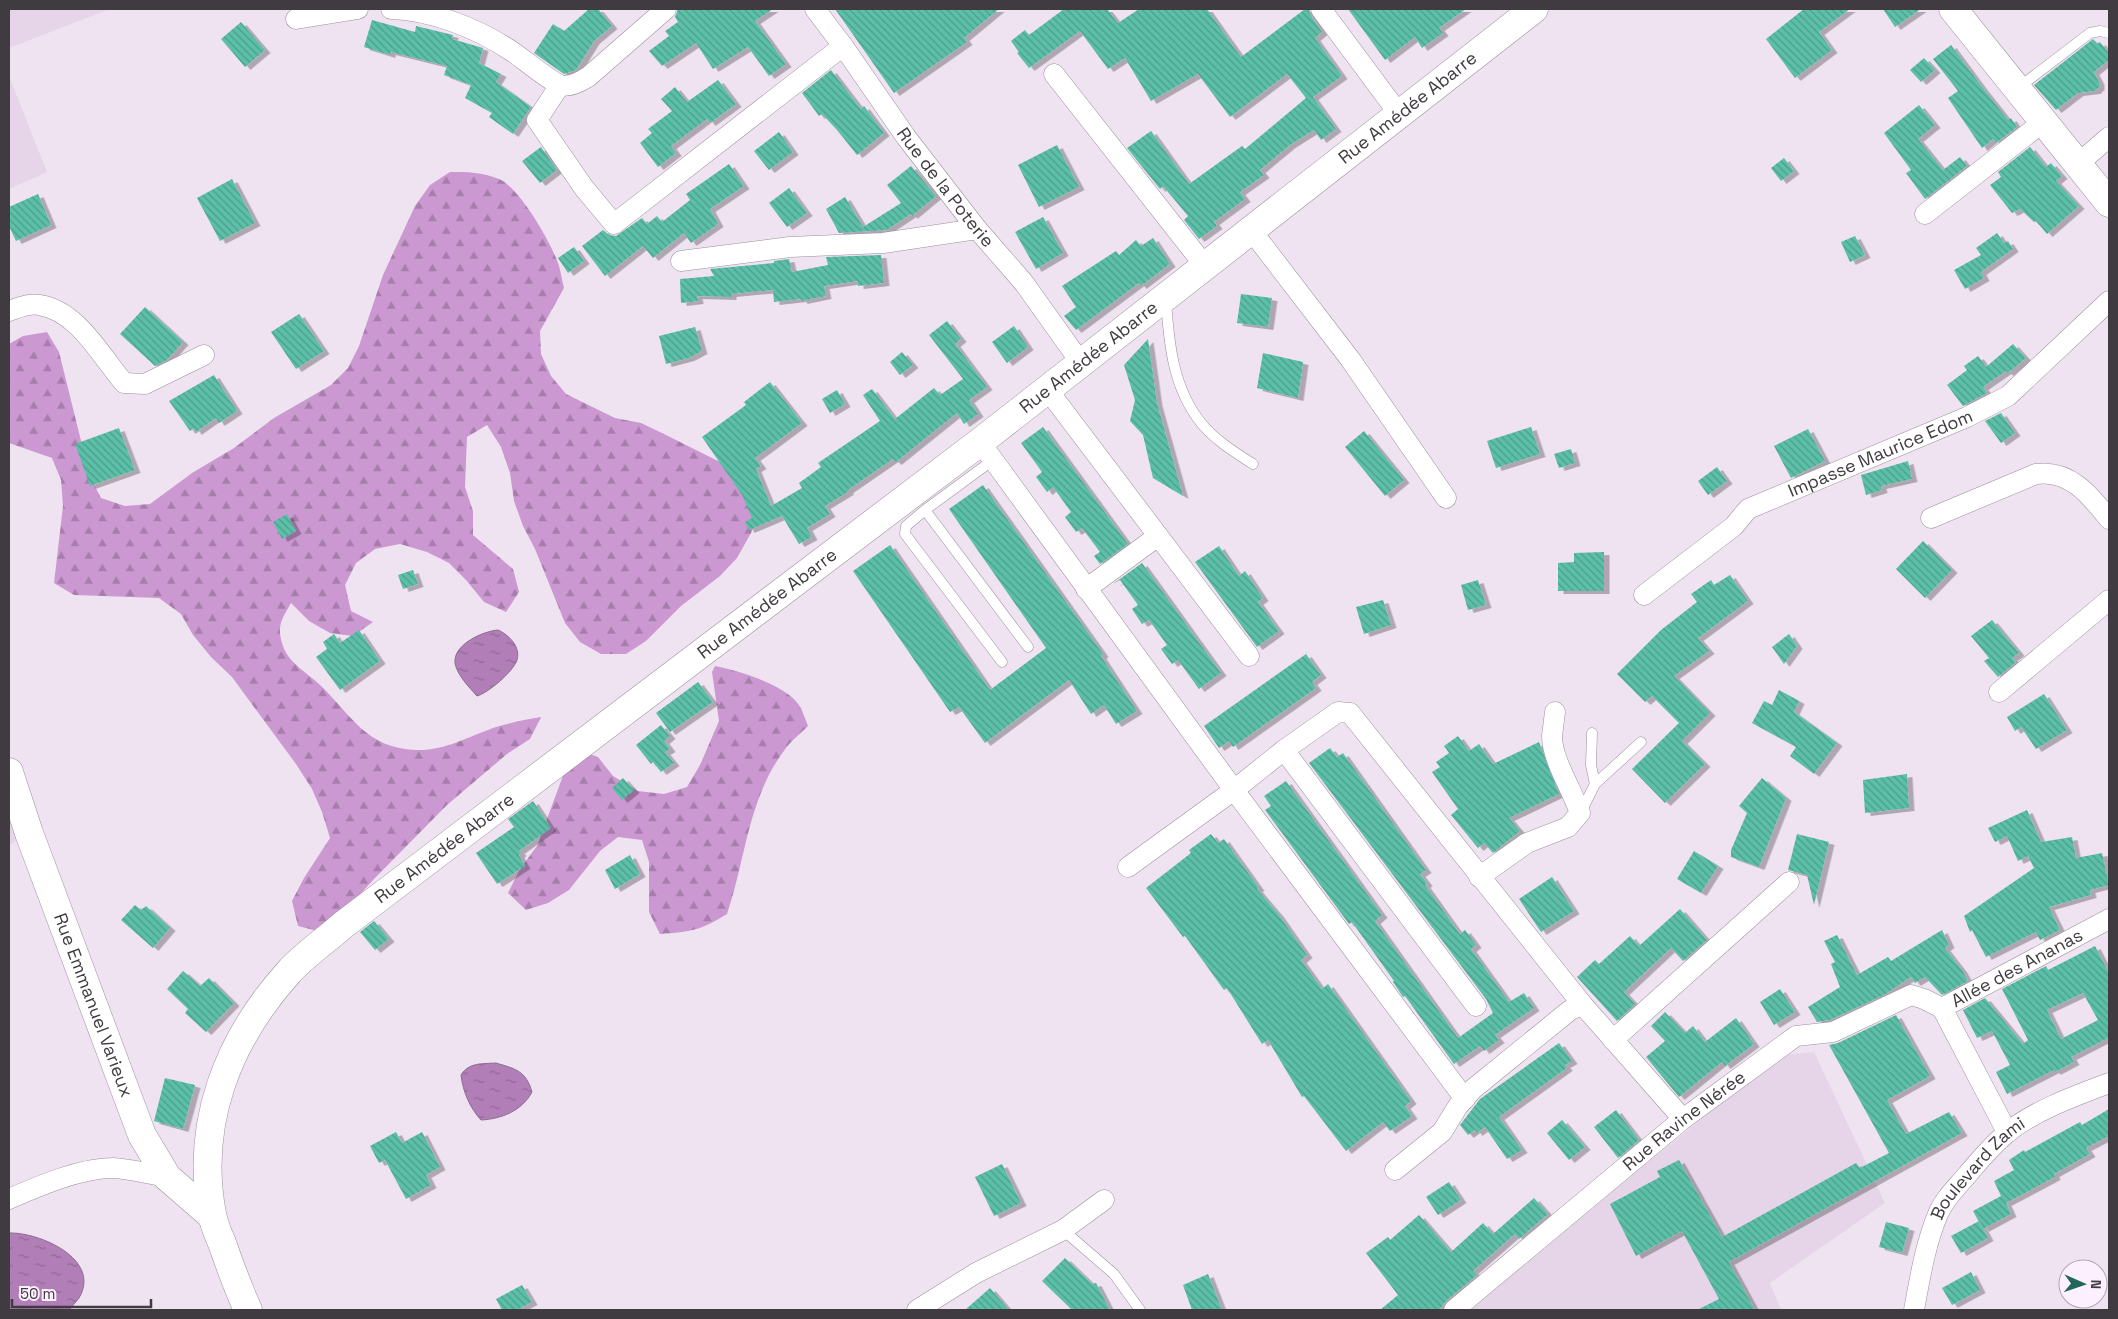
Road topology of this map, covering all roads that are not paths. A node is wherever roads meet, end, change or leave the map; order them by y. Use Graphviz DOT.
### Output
graph roads {
  1 [pos="358,9"];
  2 [pos="391,9"];
  3 [pos="666,9"];
  4 [pos="815,9"];
  5 [pos="1321,9"];
  6 [pos="1534,9"];
  7 [pos="1953,9"];
  8 [pos="296,18"];
  9 [pos="2109,33"];
  10 [pos="844,46"];
  11 [pos="1054,74"];
  12 [pos="560,85"];
  13 [pos="2017,88"];
  14 [pos="1399,114"];
  15 [pos="2043,122"];
  16 [pos="2109,137"];
  17 [pos="2078,164"];
  18 [pos="2109,203"];
  19 [pos="1925,214"];
  20 [pos="977,230"];
  21 [pos="1251,230"];
  22 [pos="681,260"];
  23 [pos="1205,266"];
  24 [pos="1165,297"];
  25 [pos="2109,301"];
  26 [pos="9,311"];
  27 [pos="204,355"];
  28 [pos="1081,363"];
  29 [pos="1048,388"];
  30 [pos="986,451"];
  31 [pos="1253,464"];
  32 [pos="1446,498"];
  33 [pos="925,510"];
  34 [pos="1931,518"];
  35 [pos="2109,518"];
  36 [pos="1158,536"];
  37 [pos="1086,589"];
  38 [pos="1644,595"];
  39 [pos="2109,600"];
  40 [pos="1028,647"];
  41 [pos="1249,656"];
  42 [pos="1002,662"];
  43 [pos="1999,692"];
  44 [pos="1555,712"];
  45 [pos="1592,733"];
  46 [pos="1641,742"];
  47 [pos="1284,750"];
  48 [pos="9,772"];
  49 [pos="1595,784"];
  50 [pos="1234,790"];
  51 [pos="1580,813"];
  52 [pos="1128,867"];
  53 [pos="1479,877"];
  54 [pos="1789,882"];
  55 [pos="2109,919"];
  56 [pos="1582,1004"];
  57 [pos="1476,1006"];
  58 [pos="1942,1008"];
  59 [pos="1613,1040"];
  60 [pos="2109,1083"];
  61 [pos="1465,1100"];
  62 [pos="1684,1119"];
  63 [pos="2007,1132"];
  64 [pos="1394,1170"];
  65 [pos="167,1176"];
  66 [pos="9,1199"];
  67 [pos="1104,1200"];
  68 [pos="212,1216"];
  69 [pos="1063,1230"];
  70 [pos="926,1308"];
  71 [pos="248,1310"];
  72 [pos="1140,1310"];
  73 [pos="1454,1310"];
  74 [pos="1914,1310"];
  1 -- 8 [label="street"];
  2 -- 12 [label="street"];
  3 -- 12 [label="street"];
  4 -- 10 [label="street, Rue de la Poterie"];
  5 -- 14 [label="street"];
  6 -- 14 [label="street, Rue Amédée Abarre"];
  7 -- 13 [label="street"];
  9 -- 13 [label="lane"];
  10 -- 12 [label="street"];
  10 -- 20 [label="street, Rue de la Poterie"];
  11 -- 23 [label="street"];
  13 -- 15 [label="street"];
  14 -- 21 [label="street, Rue Amédée Abarre"];
  15 -- 17 [label="street"];
  15 -- 19 [label="street"];
  16 -- 17 [label="street"];
  17 -- 18 [label="street"];
  20 -- 22 [label="street"];
  20 -- 28 [label="street, Rue de la Poterie"];
  21 -- 23 [label="street, Rue Amédée Abarre"];
  21 -- 32 [label="street"];
  23 -- 24 [label="street, Rue Amédée Abarre"];
  24 -- 28 [label="street, Rue Amédée Abarre"];
  24 -- 31 [label="lane"];
  25 -- 38 [label="street, Impasse Maurice Edom"];
  26 -- 27 [label="street"];
  28 -- 29 [label="street, Rue Amédée Abarre"];
  29 -- 30 [label="street, Rue Amédée Abarre"];
  29 -- 36 [label="street"];
  30 -- 33 [label="lane"];
  30 -- 37 [label="street"];
  30 -- 68 [label="street, Rue Amédée Abarre"];
  33 -- 40 [label="lane"];
  33 -- 42 [label="lane"];
  34 -- 35 [label="street"];
  36 -- 37 [label="street"];
  36 -- 41 [label="street"];
  37 -- 50 [label="street"];
  39 -- 43 [label="street"];
  44 -- 51 [label="street"];
  45 -- 49 [label="lane"];
  46 -- 49 [label="lane"];
  47 -- 50 [label="street"];
  47 -- 53 [label="street"];
  47 -- 57 [label="street"];
  48 -- 65 [label="street, Rue Emmanuel Varieux"];
  49 -- 51 [label="lane"];
  50 -- 52 [label="street"];
  50 -- 61 [label="street"];
  51 -- 53 [label="street"];
  53 -- 56 [label="street"];
  54 -- 59 [label="street"];
  55 -- 58 [label="street, Allée des Ananas"];
  56 -- 59 [label="street"];
  56 -- 61 [label="street"];
  58 -- 62 [label="street, Rue Ravine Nérée"];
  58 -- 63 [label="street, Allée des Ananas"];
  59 -- 62 [label="street"];
  60 -- 63 [label="street, Boulevard Zami"];
  61 -- 64 [label="street"];
  62 -- 73 [label="street, Rue Ravine Nérée"];
  63 -- 74 [label="street, Boulevard Zami"];
  65 -- 66 [label="street"];
  65 -- 68 [label="street, Rue Emmanuel Varieux"];
  67 -- 69 [label="street"];
  68 -- 71 [label="street, Rue Amédée Abarre"];
  69 -- 70 [label="street"];
  69 -- 72 [label="lane"];
}
